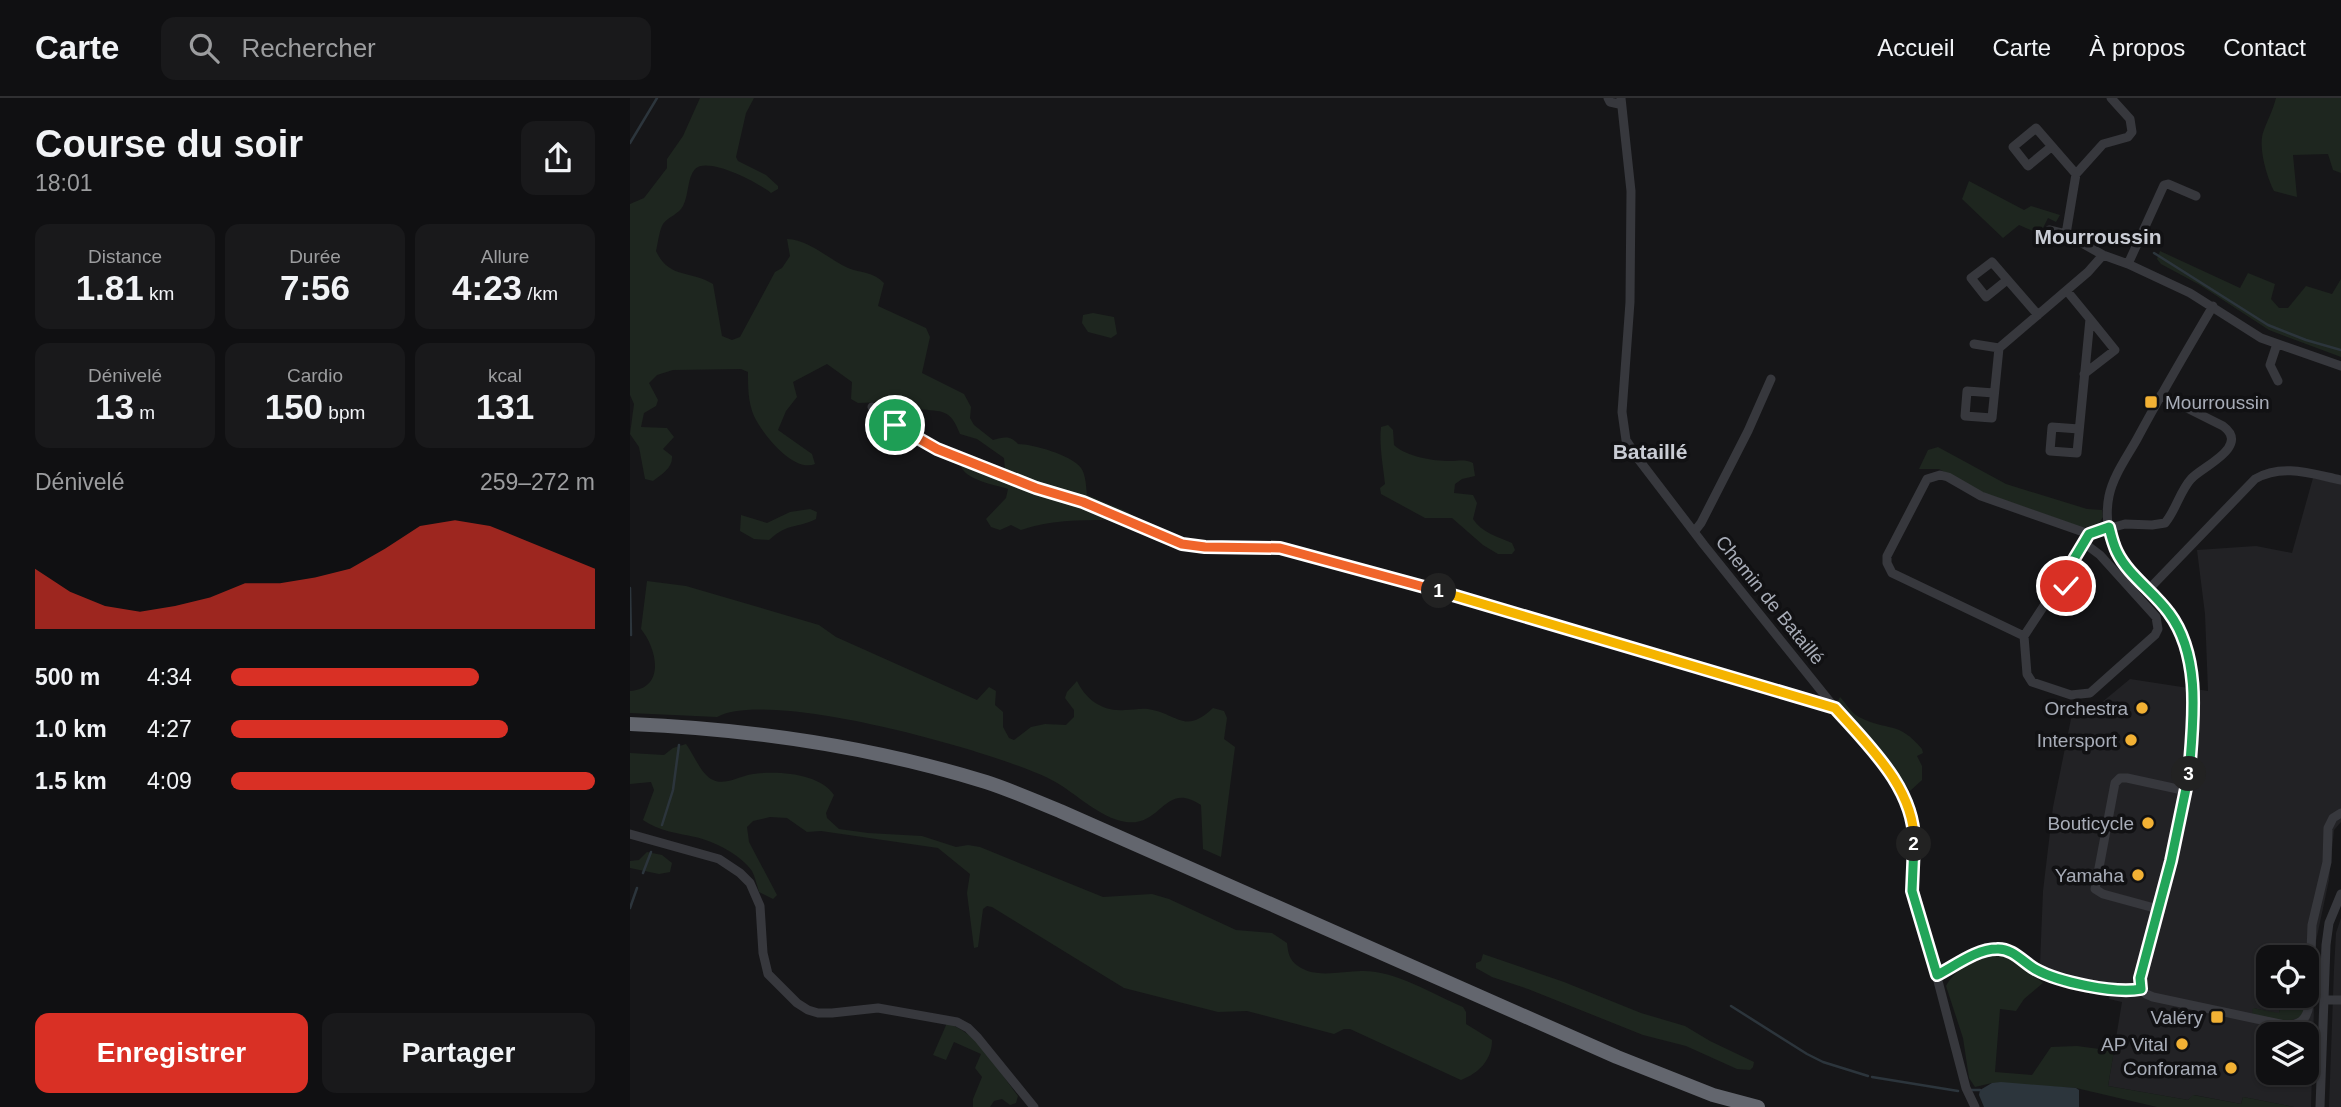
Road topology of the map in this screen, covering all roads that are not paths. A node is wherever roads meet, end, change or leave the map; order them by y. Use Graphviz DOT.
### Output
graph roads {
  1 [pos="1608,98"];
  2 [pos="2111,98"];
  3 [pos="1620,101"];
  4 [pos="2051,147"];
  5 [pos="2076,174"];
  6 [pos="2196,196"];
  7 [pos="2049,230"];
  8 [pos="2066,234"];
  9 [pos="2103,255"];
  10 [pos="2128,264"];
  11 [pos="2007,280"];
  12 [pos="2067,291"];
  13 [pos="2213,306"];
  14 [pos="2038,315"];
  15 [pos="2090,319"];
  16 [pos="1974,344"];
  17 [pos="2277,344"];
  18 [pos="1999,348"];
  19 [pos="2341,366"];
  20 [pos="2084,374"];
  21 [pos="1771,379"];
  22 [pos="2278,381"];
  23 [pos="1994,393"];
  24 [pos="2161,395"];
  25 [pos="872,407"];
  26 [pos="2079,429"];
  27 [pos="2341,480"];
  28 [pos="2109,527"];
  29 [pos="1694,532"];
  30 [pos="2087,538"];
  31 [pos="2149,589"];
  32 [pos="2024,636"];
  33 [pos="1835,708"];
  34 [pos="630,724"];
  35 [pos="2187,791"];
  36 [pos="2341,813"];
  37 [pos="630,834"];
  38 [pos="2341,894"];
  39 [pos="2158,909"];
  40 [pos="1937,975"];
  41 [pos="2141,989"];
  42 [pos="2325,1000"];
  43 [pos="2341,1000"];
  44 [pos="1034,1107"];
  45 [pos="1758,1107"];
  46 [pos="1975,1107"];
  47 [pos="2320,1107"];
  1 -- 3 [label="street"];
  2 -- 5 [label="street"];
  3 -- 29 [label="street, Chemin de Bataillé"];
  4 -- 5 [label="street"];
  5 -- 8 [label="street"];
  6 -- 10 [label="street"];
  7 -- 8 [label="street"];
  8 -- 9 [label="street"];
  9 -- 10 [label="street"];
  9 -- 12 [label="street"];
  10 -- 13 [label="street"];
  11 -- 14 [label="street"];
  12 -- 14 [label="street"];
  12 -- 15 [label="street"];
  13 -- 17 [label="street"];
  13 -- 24 [label="street"];
  14 -- 18 [label="street"];
  15 -- 20 [label="street"];
  15 -- 20 [label="street"];
  16 -- 18 [label="street"];
  17 -- 19 [label="street"];
  17 -- 22 [label="street"];
  18 -- 23 [label="street"];
  20 -- 26 [label="street"];
  21 -- 29 [label="street"];
  24 -- 28 [label="street"];
  24 -- 28 [label="street"];
  25 -- 33 [label="street"];
  27 -- 31 [label="street"];
  28 -- 30 [label="street"];
  28 -- 31 [label="street"];
  29 -- 33 [label="street, Chemin de Bataillé"];
  30 -- 32 [label="street"];
  30 -- 32 [label="street"];
  30 -- 32 [label="street"];
  31 -- 35 [label="street"];
  33 -- 40 [label="street, Chemin de Bataillé"];
  34 -- 45 [label="highway"];
  35 -- 39 [label="street"];
  35 -- 39 [label="street"];
  36 -- 41 [label="street"];
  37 -- 44 [label="street"];
  38 -- 42 [label="street"];
  39 -- 41 [label="street"];
  40 -- 41 [label="street"];
  40 -- 46 [label="street, Chemin de Bataillé"];
  42 -- 43 [label="street"];
  42 -- 47 [label="street"];
}
